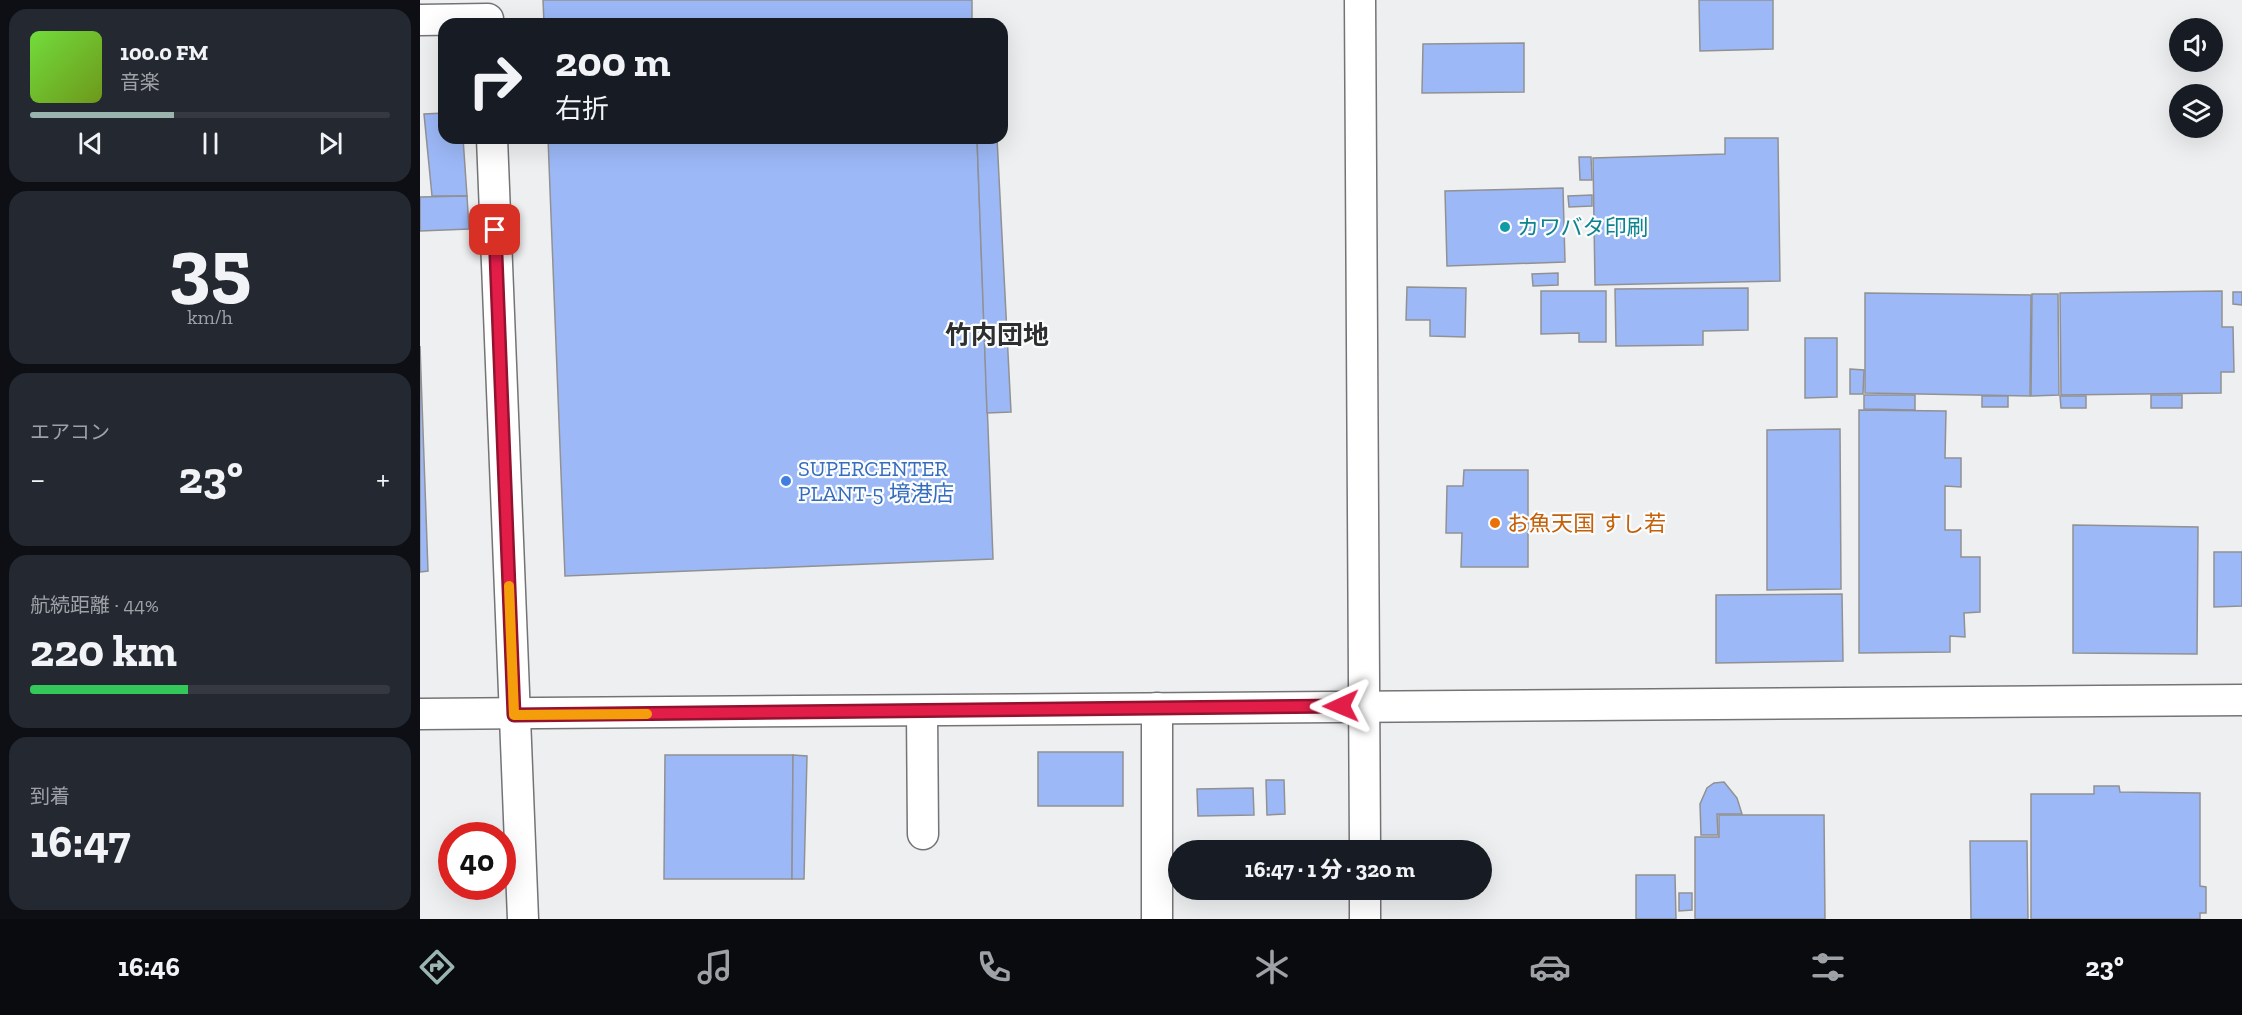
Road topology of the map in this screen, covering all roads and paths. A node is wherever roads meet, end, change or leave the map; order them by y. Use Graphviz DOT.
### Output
graph roads {
  1 [pos="1360,0"];
  2 [pos="487,14"];
  3 [pos="438,18"];
  4 [pos="442,18"];
  5 [pos="420,20"];
  6 [pos="492,144"];
  7 [pos="2242,700"];
  8 [pos="1364,705"];
  9 [pos="1157,708"];
  10 [pos="922,711"];
  11 [pos="420,714"];
  12 [pos="514,715"];
  13 [pos="923,834"];
  14 [pos="1365,840"];
  15 [pos="1365,900"];
  16 [pos="523,919"];
  17 [pos="1157,919"];
  18 [pos="1365,919"];
  1 -- 8 [label="street"];
  2 -- 4 [label="street"];
  3 -- 5 [label="street"];
  6 -- 12 [label="street"];
  7 -- 8 [label="street"];
  8 -- 9 [label="street"];
  8 -- 14 [label="street"];
  9 -- 10 [label="street"];
  9 -- 17 [label="street"];
  10 -- 12 [label="street"];
  10 -- 13 [label="street"];
  11 -- 12 [label="street"];
  12 -- 16 [label="street"];
  15 -- 18 [label="street"];
}
